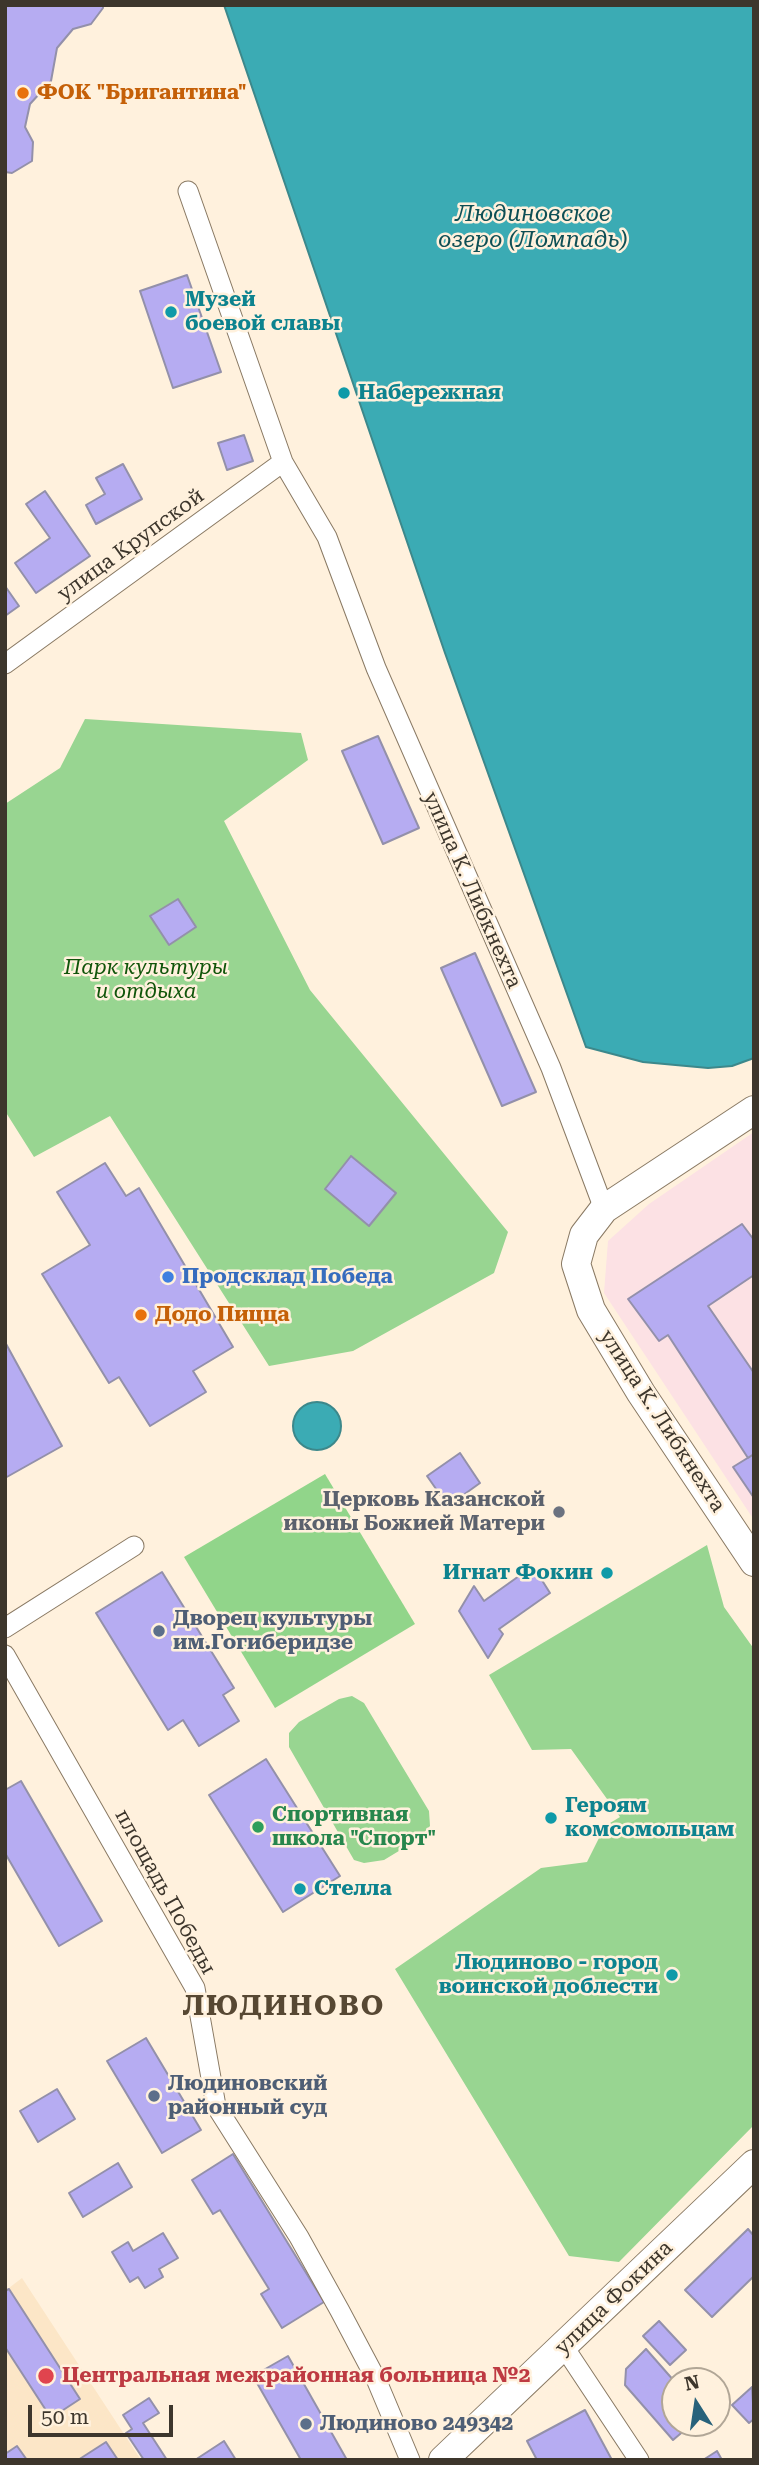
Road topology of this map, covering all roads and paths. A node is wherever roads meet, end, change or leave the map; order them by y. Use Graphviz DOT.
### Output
graph roads {
  1 [pos="188,191"];
  2 [pos="283,462"];
  3 [pos="5,664"];
  4 [pos="754,1110"];
  5 [pos="604,1209"];
  6 [pos="134,1546"];
  7 [pos="754,1562"];
  8 [pos="5,1628"];
  9 [pos="5,1655"];
  10 [pos="754,2164"];
  11 [pos="564,2347"];
  12 [pos="410,2460"];
  13 [pos="443,2460"];
  14 [pos="639,2460"];
  1 -- 2 [label="street, улица К. Либкнехта"];
  2 -- 3 [label="street, улица Крупской"];
  2 -- 5 [label="street, улица К. Либкнехта"];
  4 -- 5 [label="street"];
  5 -- 7 [label="street, улица К. Либкнехта"];
  6 -- 8 [label="street"];
  9 -- 12 [label="street, площадь Победы"];
  10 -- 11 [label="street, улица Фокина"];
  11 -- 13 [label="street, улица Фокина"];
  11 -- 14 [label="street"];
}
